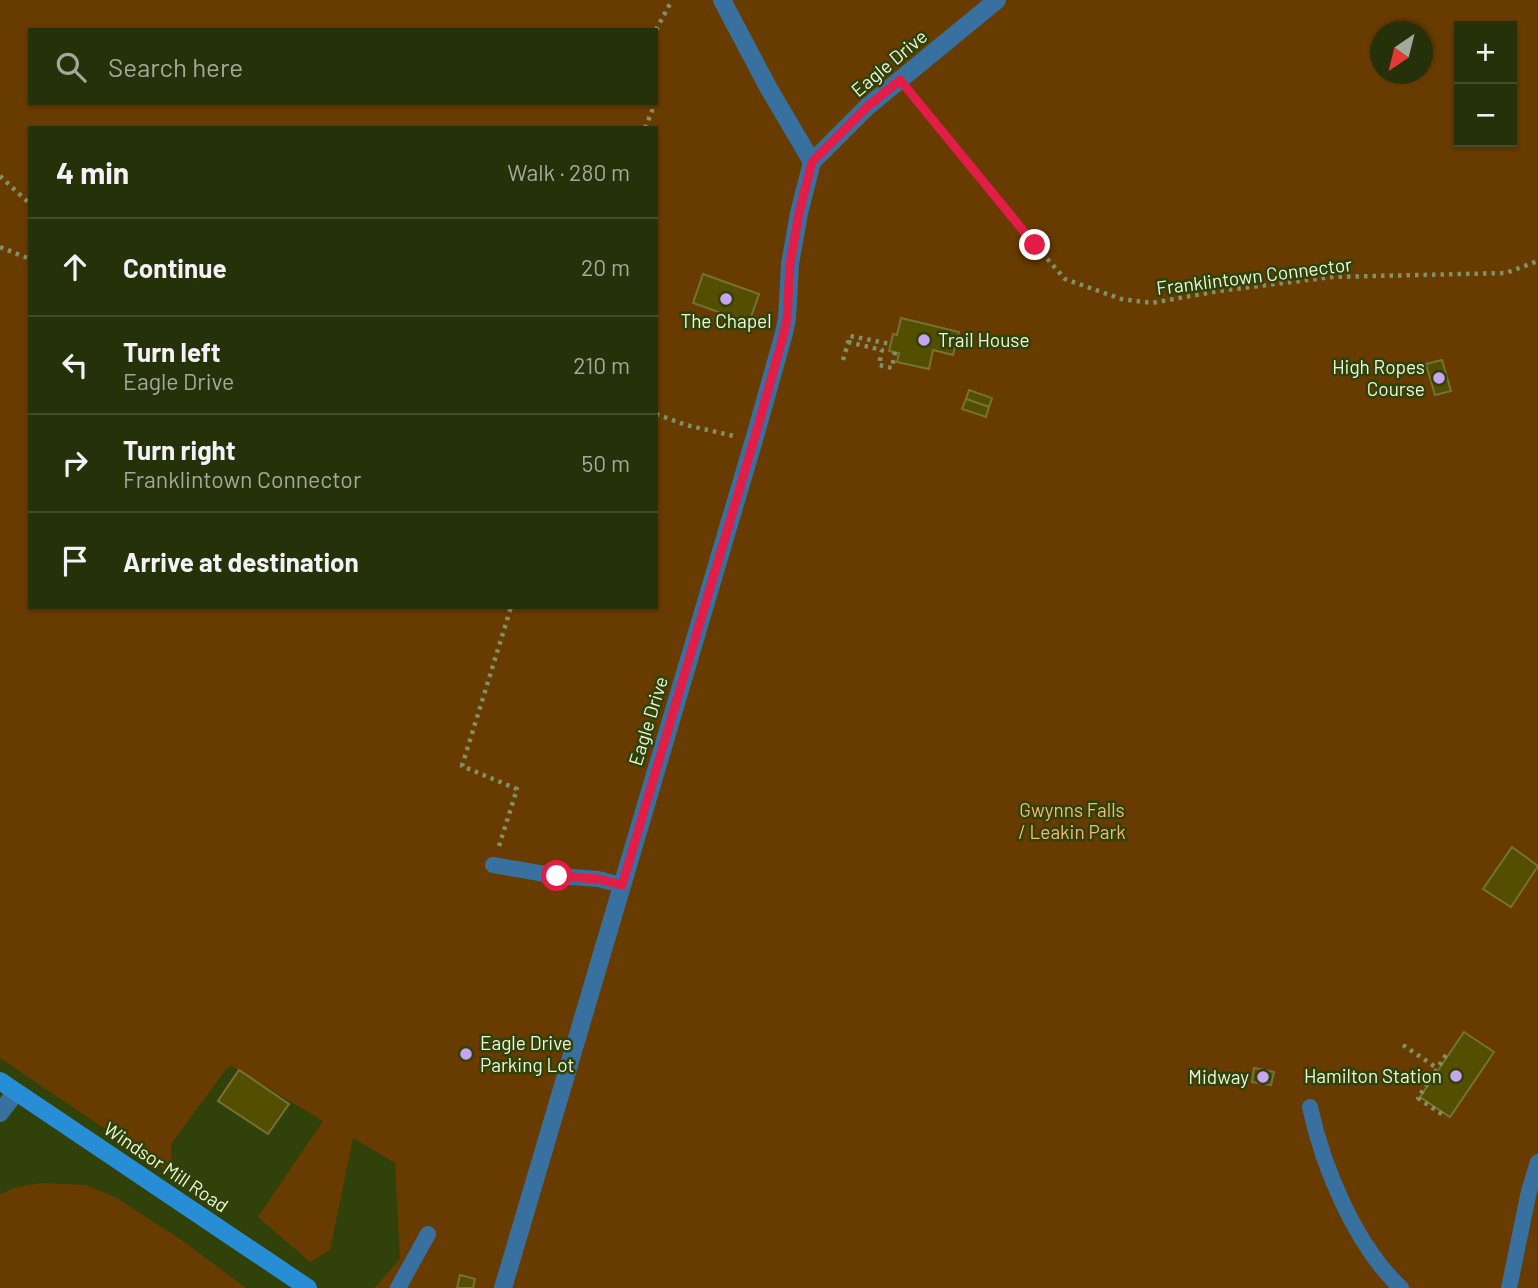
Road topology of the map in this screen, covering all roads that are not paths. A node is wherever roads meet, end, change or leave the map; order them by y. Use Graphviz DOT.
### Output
graph roads {
  1 [pos="722,0"];
  2 [pos="997,0"];
  3 [pos="812,162"];
  4 [pos="494,865"];
  5 [pos="622,885"];
  6 [pos="0,1081"];
  7 [pos="16,1092"];
  8 [pos="1310,1107"];
  9 [pos="0,1113"];
  10 [pos="1538,1162"];
  11 [pos="428,1234"];
  12 [pos="308,1288"];
  13 [pos="398,1288"];
  14 [pos="503,1288"];
  15 [pos="1401,1288"];
  16 [pos="1509,1288"];
  1 -- 3 [label="street"];
  2 -- 3 [label="street, Eagle Drive"];
  3 -- 5 [label="street, Eagle Drive"];
  4 -- 5 [label="lane"];
  5 -- 14 [label="street, Eagle Drive"];
  6 -- 7 [label="main road, Windsor Mill Road"];
  7 -- 9 [label="street"];
  7 -- 12 [label="main road, Windsor Mill Road"];
  8 -- 15 [label="lane"];
  10 -- 16 [label="lane"];
  11 -- 13 [label="lane"];
}
